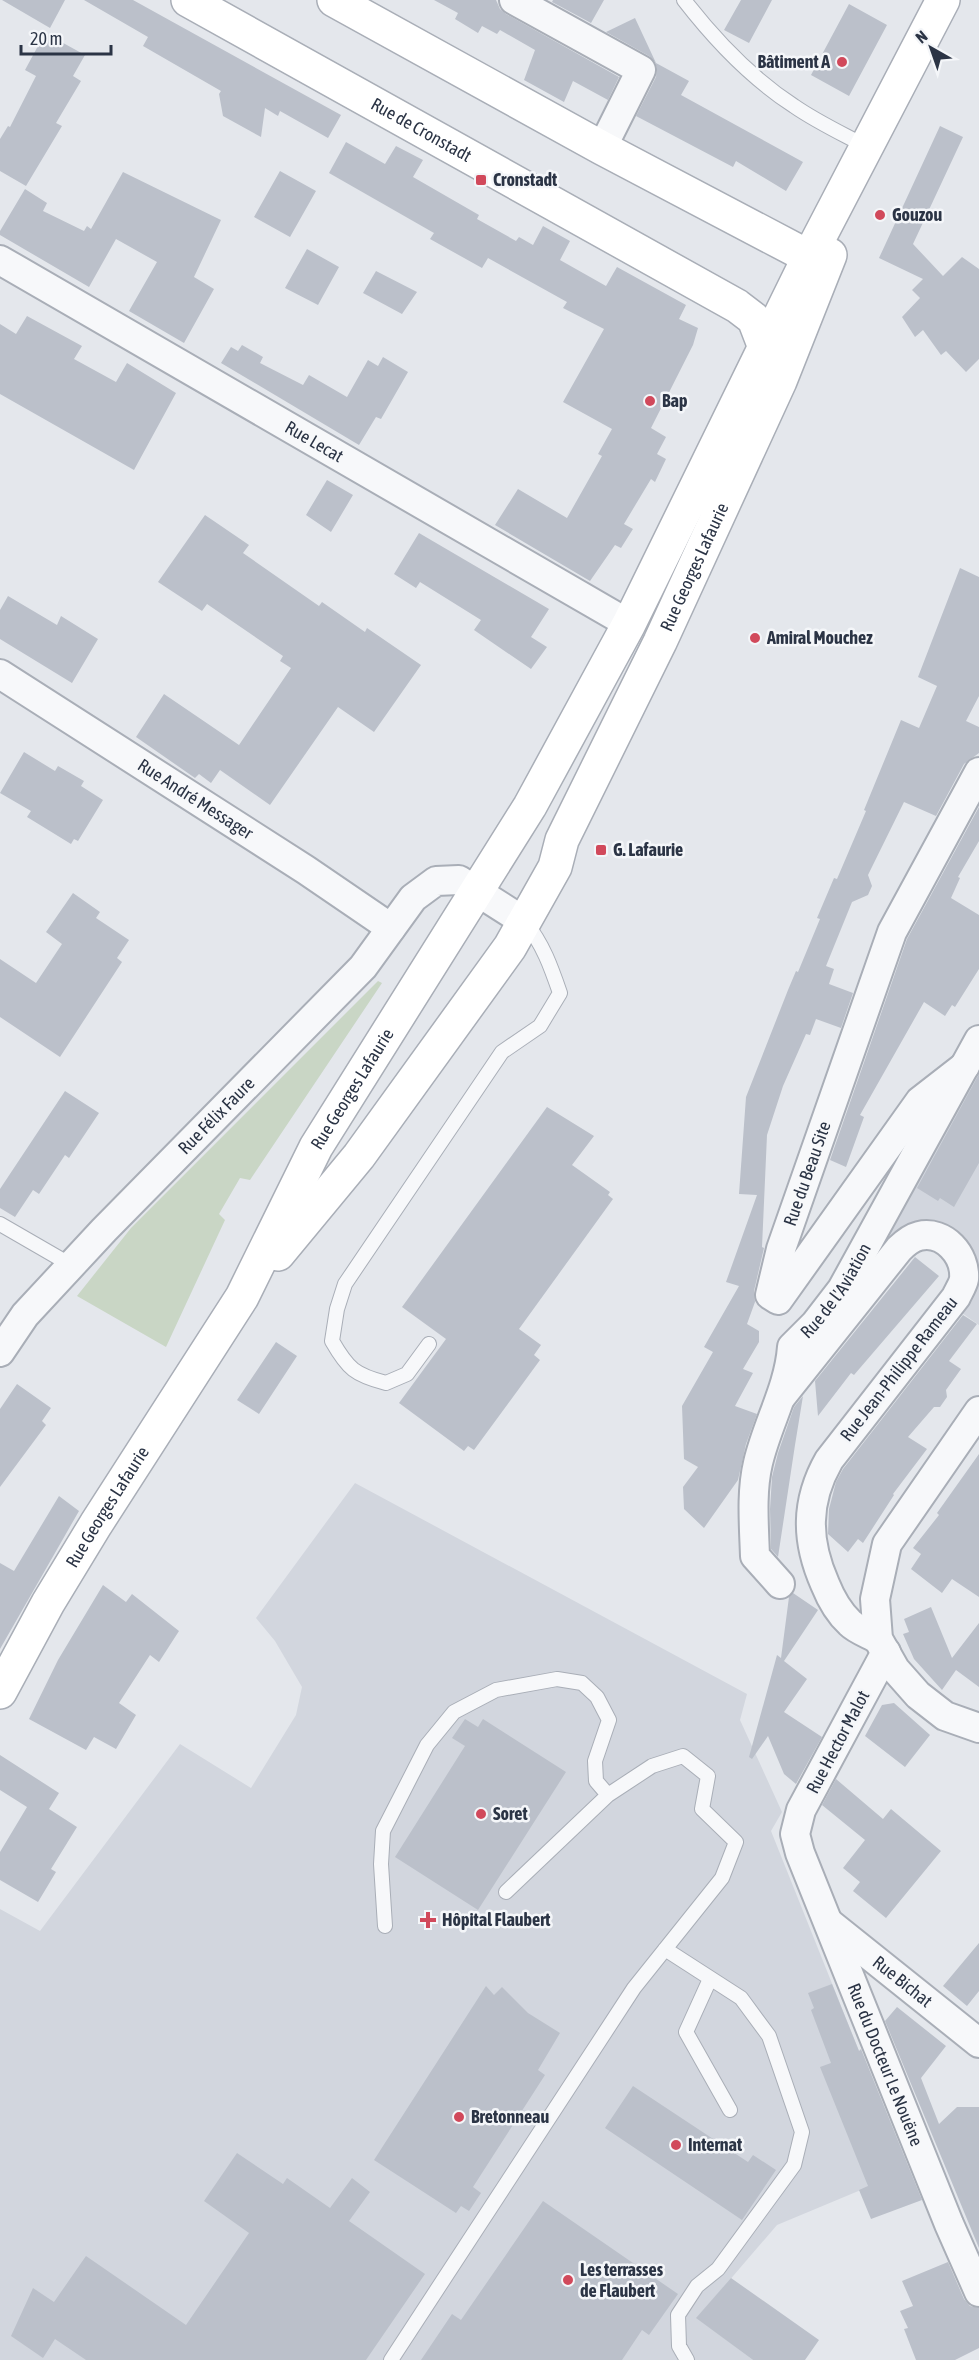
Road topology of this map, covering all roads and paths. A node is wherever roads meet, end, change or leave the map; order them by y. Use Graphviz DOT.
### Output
graph roads {
  1 [pos="188,0"];
  2 [pos="334,0"];
  3 [pos="514,0"];
  4 [pos="684,0"];
  5 [pos="943,0"];
  6 [pos="867,147"];
  7 [pos="602,148"];
  8 [pos="838,201"];
  9 [pos="809,256"];
  10 [pos="0,260"];
  11 [pos="805,321"];
  12 [pos="764,345"];
  13 [pos="629,624"];
  14 [pos="0,674"];
  15 [pos="979,772"];
  16 [pos="478,890"];
  17 [pos="525,922"];
  18 [pos="391,928"];
  19 [pos="979,1040"];
  20 [pos="964,1066"];
  21 [pos="0,1224"];
  22 [pos="71,1265"];
  23 [pos="242,1297"];
  24 [pos="429,1344"];
  25 [pos="0,1352"];
  26 [pos="782,1397"];
  27 [pos="979,1411"];
  28 [pos="780,1584"];
  29 [pos="882,1645"];
  30 [pos="0,1692"];
  31 [pos="979,1728"];
  32 [pos="608,1795"];
  33 [pos="795,1834"];
  34 [pos="506,1892"];
  35 [pos="827,1922"];
  36 [pos="385,1926"];
  37 [pos="665,1949"];
  38 [pos="710,1979"];
  39 [pos="979,2043"];
  40 [pos="730,2110"];
  41 [pos="979,2292"];
  42 [pos="392,2360"];
  43 [pos="687,2360"];
  1 -- 12 [label="street, Rue de Cronstadt"];
  2 -- 7 [label="street"];
  3 -- 7 [label="street"];
  4 -- 6 [label="lane"];
  5 -- 6 [label="street, Rue Georges Lafaurie"];
  6 -- 8 [label="street, Rue Georges Lafaurie"];
  7 -- 9 [label="street"];
  8 -- 9 [label="street, Rue Georges Lafaurie"];
  8 -- 11 [label="street, Rue Georges Lafaurie"];
  9 -- 11 [label="street"];
  9 -- 12 [label="street, Rue Georges Lafaurie"];
  10 -- 13 [label="street, Rue Lecat"];
  11 -- 17 [label="street, Rue Georges Lafaurie"];
  12 -- 13 [label="street, Rue Georges Lafaurie"];
  13 -- 16 [label="street, Rue Georges Lafaurie"];
  14 -- 18 [label="street, Rue André Messager"];
  15 -- 20 [label="street, Rue du Beau Site"];
  16 -- 17 [label="street"];
  16 -- 18 [label="street, Rue Félix Faure"];
  16 -- 23 [label="street, Rue Georges Lafaurie"];
  17 -- 23 [label="street, Rue Georges Lafaurie"];
  17 -- 24 [label="lane"];
  18 -- 22 [label="street, Rue Félix Faure"];
  19 -- 20 [label="street, Rue de l'Aviation"];
  20 -- 26 [label="street, Rue de l'Aviation"];
  21 -- 22 [label="lane"];
  22 -- 25 [label="street, Rue Félix Faure"];
  23 -- 30 [label="street, Rue Georges Lafaurie"];
  26 -- 28 [label="street, Rue de l'Aviation"];
  26 -- 29 [label="street, Rue Jean-Philippe Rameau"];
  27 -- 29 [label="street"];
  29 -- 31 [label="street"];
  29 -- 33 [label="street, Rue Hector Malot"];
  32 -- 34 [label="lane"];
  32 -- 36 [label="lane"];
  32 -- 37 [label="lane"];
  33 -- 35 [label="street, Rue du Docteur Le Nouëne"];
  35 -- 39 [label="street, Rue Bichat"];
  35 -- 41 [label="street, Rue du Docteur Le Nouëne"];
  37 -- 38 [label="lane"];
  37 -- 42 [label="lane"];
  38 -- 40 [label="lane"];
  38 -- 43 [label="lane"];
}
